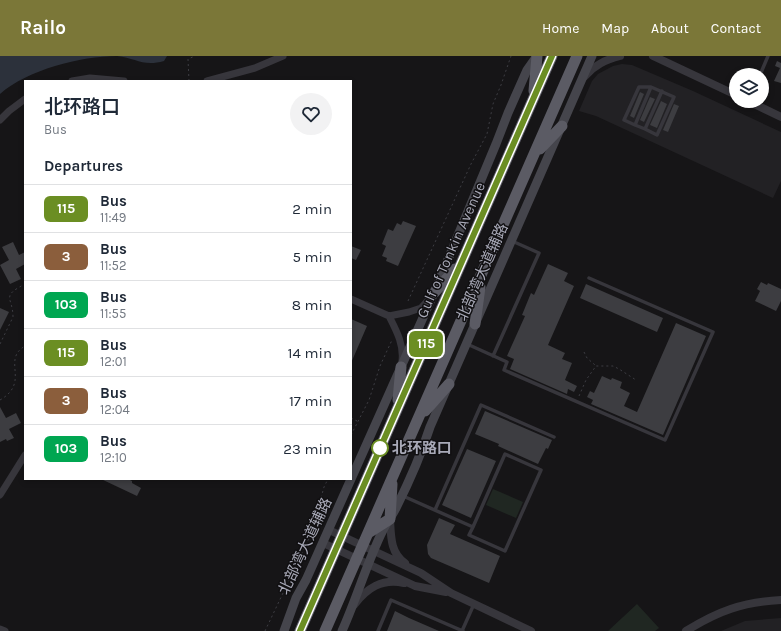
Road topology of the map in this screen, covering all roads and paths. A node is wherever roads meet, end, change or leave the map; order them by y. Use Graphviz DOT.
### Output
graph roads {
  1 [pos="195,56"];
  2 [pos="282,56"];
  3 [pos="511,56"];
  4 [pos="537,56"];
  5 [pos="552,56"];
  6 [pos="577,56"];
  7 [pos="592,56"];
  8 [pos="620,56"];
  9 [pos="768,56"];
  10 [pos="657,57"];
  11 [pos="763,68"];
  12 [pos="78,80"];
  13 [pos="113,80"];
  14 [pos="189,80"];
  15 [pos="211,80"];
  16 [pos="582,80"];
  17 [pos="651,87"];
  18 [pos="662,91"];
  19 [pos="729,92"];
  20 [pos="24,100"];
  21 [pos="532,102"];
  22 [pos="762,108"];
  23 [pos="781,117"];
  24 [pos="0,120"];
  25 [pos="635,125"];
  26 [pos="562,126"];
  27 [pos="645,129"];
  28 [pos="534,156"];
  29 [pos="511,241"];
  30 [pos="462,261"];
  31 [pos="482,273"];
  32 [pos="589,278"];
  33 [pos="24,284"];
  34 [pos="434,293"];
  35 [pos="352,299"];
  36 [pos="408,301"];
  37 [pos="389,316"];
  38 [pos="475,324"];
  39 [pos="393,338"];
  40 [pos="0,344"];
  41 [pos="466,344"];
  42 [pos="24,346"];
  43 [pos="584,352"];
  44 [pos="493,356"];
  45 [pos="596,366"];
  46 [pos="401,367"];
  47 [pos="636,380"];
  48 [pos="449,384"];
  49 [pos="0,400"];
  50 [pos="576,402"];
  51 [pos="396,411"];
  52 [pos="352,418"];
  53 [pos="418,419"];
  54 [pos="358,421"];
  55 [pos="352,433"];
  56 [pos="554,437"];
  57 [pos="24,457"];
  58 [pos="393,475"];
  59 [pos="352,478"];
  60 [pos="328,480"];
  61 [pos="351,480"];
  62 [pos="0,495"];
  63 [pos="402,495"];
  64 [pos="435,510"];
  65 [pos="390,519"];
  66 [pos="473,527"];
  67 [pos="329,530"];
  68 [pos="368,533"];
  69 [pos="342,536"];
  70 [pos="323,543"];
  71 [pos="362,546"];
  72 [pos="336,549"];
  73 [pos="374,551"];
  74 [pos="357,558"];
  75 [pos="368,564"];
  76 [pos="421,573"];
  77 [pos="415,586"];
  78 [pos="451,593"];
  79 [pos="781,600"];
  80 [pos="474,604"];
  81 [pos="352,607"];
  82 [pos="0,629"];
  83 [pos="5,631"];
  84 [pos="265,631"];
  85 [pos="284,631"];
  86 [pos="300,631"];
  87 [pos="325,631"];
  88 [pos="342,631"];
  89 [pos="378,631"];
  90 [pos="463,631"];
  91 [pos="531,631"];
  92 [pos="686,631"];
  1 -- 14 [label="path"];
  2 -- 15 [label="street"];
  3 -- 36 [label="path"];
  4 -- 21 [label="highway"];
  4 -- 34 [label="main road, 北部湾大道辅路"];
  5 -- 21 [label="highway, Gulf of Tonkin Avenue"];
  6 -- 28 [label="highway"];
  7 -- 16 [label="main road, 北部湾大道辅路"];
  8 -- 16 [label="street"];
  9 -- 11 [label="lane"];
  10 -- 19 [label="street"];
  12 -- 13 [label="street"];
  16 -- 26 [label="main road, 北部湾大道辅路"];
  17 -- 18 [label="lane"];
  17 -- 25 [label="lane"];
  17 -- 25 [label="lane"];
  18 -- 27 [label="lane"];
  18 -- 27 [label="lane"];
  20 -- 24 [label="street"];
  21 -- 30 [label="highway, Gulf of Tonkin Avenue"];
  22 -- 23 [label="street"];
  25 -- 27 [label="lane"];
  26 -- 28 [label="highway"];
  26 -- 29 [label="main road, 北部湾大道辅路"];
  28 -- 31 [label="highway"];
  29 -- 38 [label="main road, 北部湾大道辅路"];
  29 -- 44 [label="lane"];
  30 -- 34 [label="highway"];
  30 -- 51 [label="highway, Gulf of Tonkin Avenue"];
  31 -- 38 [label="highway"];
  31 -- 53 [label="highway"];
  32 -- 50 [label="lane"];
  33 -- 40 [label="path"];
  34 -- 37 [label="street"];
  34 -- 46 [label="main road, 北部湾大道辅路"];
  35 -- 37 [label="street"];
  37 -- 46 [label="street"];
  38 -- 41 [label="main road, 北部湾大道辅路"];
  39 -- 54 [label="path"];
  41 -- 44 [label="lane"];
  41 -- 48 [label="main road, 北部湾大道辅路"];
  42 -- 49 [label="path"];
  43 -- 45 [label="path"];
  44 -- 50 [label="lane"];
  45 -- 47 [label="path"];
  45 -- 50 [label="path"];
  46 -- 51 [label="highway"];
  46 -- 59 [label="main road, 北部湾大道辅路"];
  48 -- 53 [label="highway"];
  48 -- 63 [label="main road, 北部湾大道辅路"];
  51 -- 69 [label="highway, Gulf of Tonkin Avenue"];
  52 -- 54 [label="path"];
  53 -- 58 [label="highway"];
  54 -- 55 [label="path"];
  56 -- 64 [label="lane"];
  57 -- 62 [label="street"];
  58 -- 65 [label="highway"];
  58 -- 68 [label="highway"];
  60 -- 84 [label="path"];
  61 -- 67 [label="main road, 北部湾大道辅路"];
  63 -- 64 [label="lane"];
  63 -- 65 [label="main road, 北部湾大道辅路"];
  64 -- 66 [label="lane"];
  65 -- 68 [label="highway"];
  65 -- 73 [label="main road, 北部湾大道辅路"];
  65 -- 76 [label="street"];
  66 -- 66 [label="lane"];
  67 -- 69 [label="street"];
  67 -- 70 [label="main road, 北部湾大道辅路"];
  68 -- 71 [label="highway"];
  69 -- 71 [label="street"];
  69 -- 72 [label="highway, Gulf of Tonkin Avenue"];
  70 -- 72 [label="street"];
  70 -- 85 [label="main road, 北部湾大道辅路"];
  71 -- 73 [label="street"];
  71 -- 74 [label="highway"];
  72 -- 74 [label="street"];
  72 -- 86 [label="highway, Gulf of Tonkin Avenue"];
  73 -- 75 [label="main road, 北部湾大道辅路"];
  73 -- 76 [label="street"];
  74 -- 75 [label="street"];
  74 -- 87 [label="highway"];
  75 -- 77 [label="street"];
  75 -- 81 [label="main road, 北部湾大道辅路"];
  76 -- 78 [label="street"];
  77 -- 78 [label="street"];
  77 -- 81 [label="street"];
  78 -- 80 [label="street"];
  79 -- 92 [label="street"];
  80 -- 90 [label="lane"];
  80 -- 91 [label="street"];
  81 -- 88 [label="main road, 北部湾大道辅路"];
  82 -- 83 [label="street"];
  89 -- 90 [label="lane"];
}
